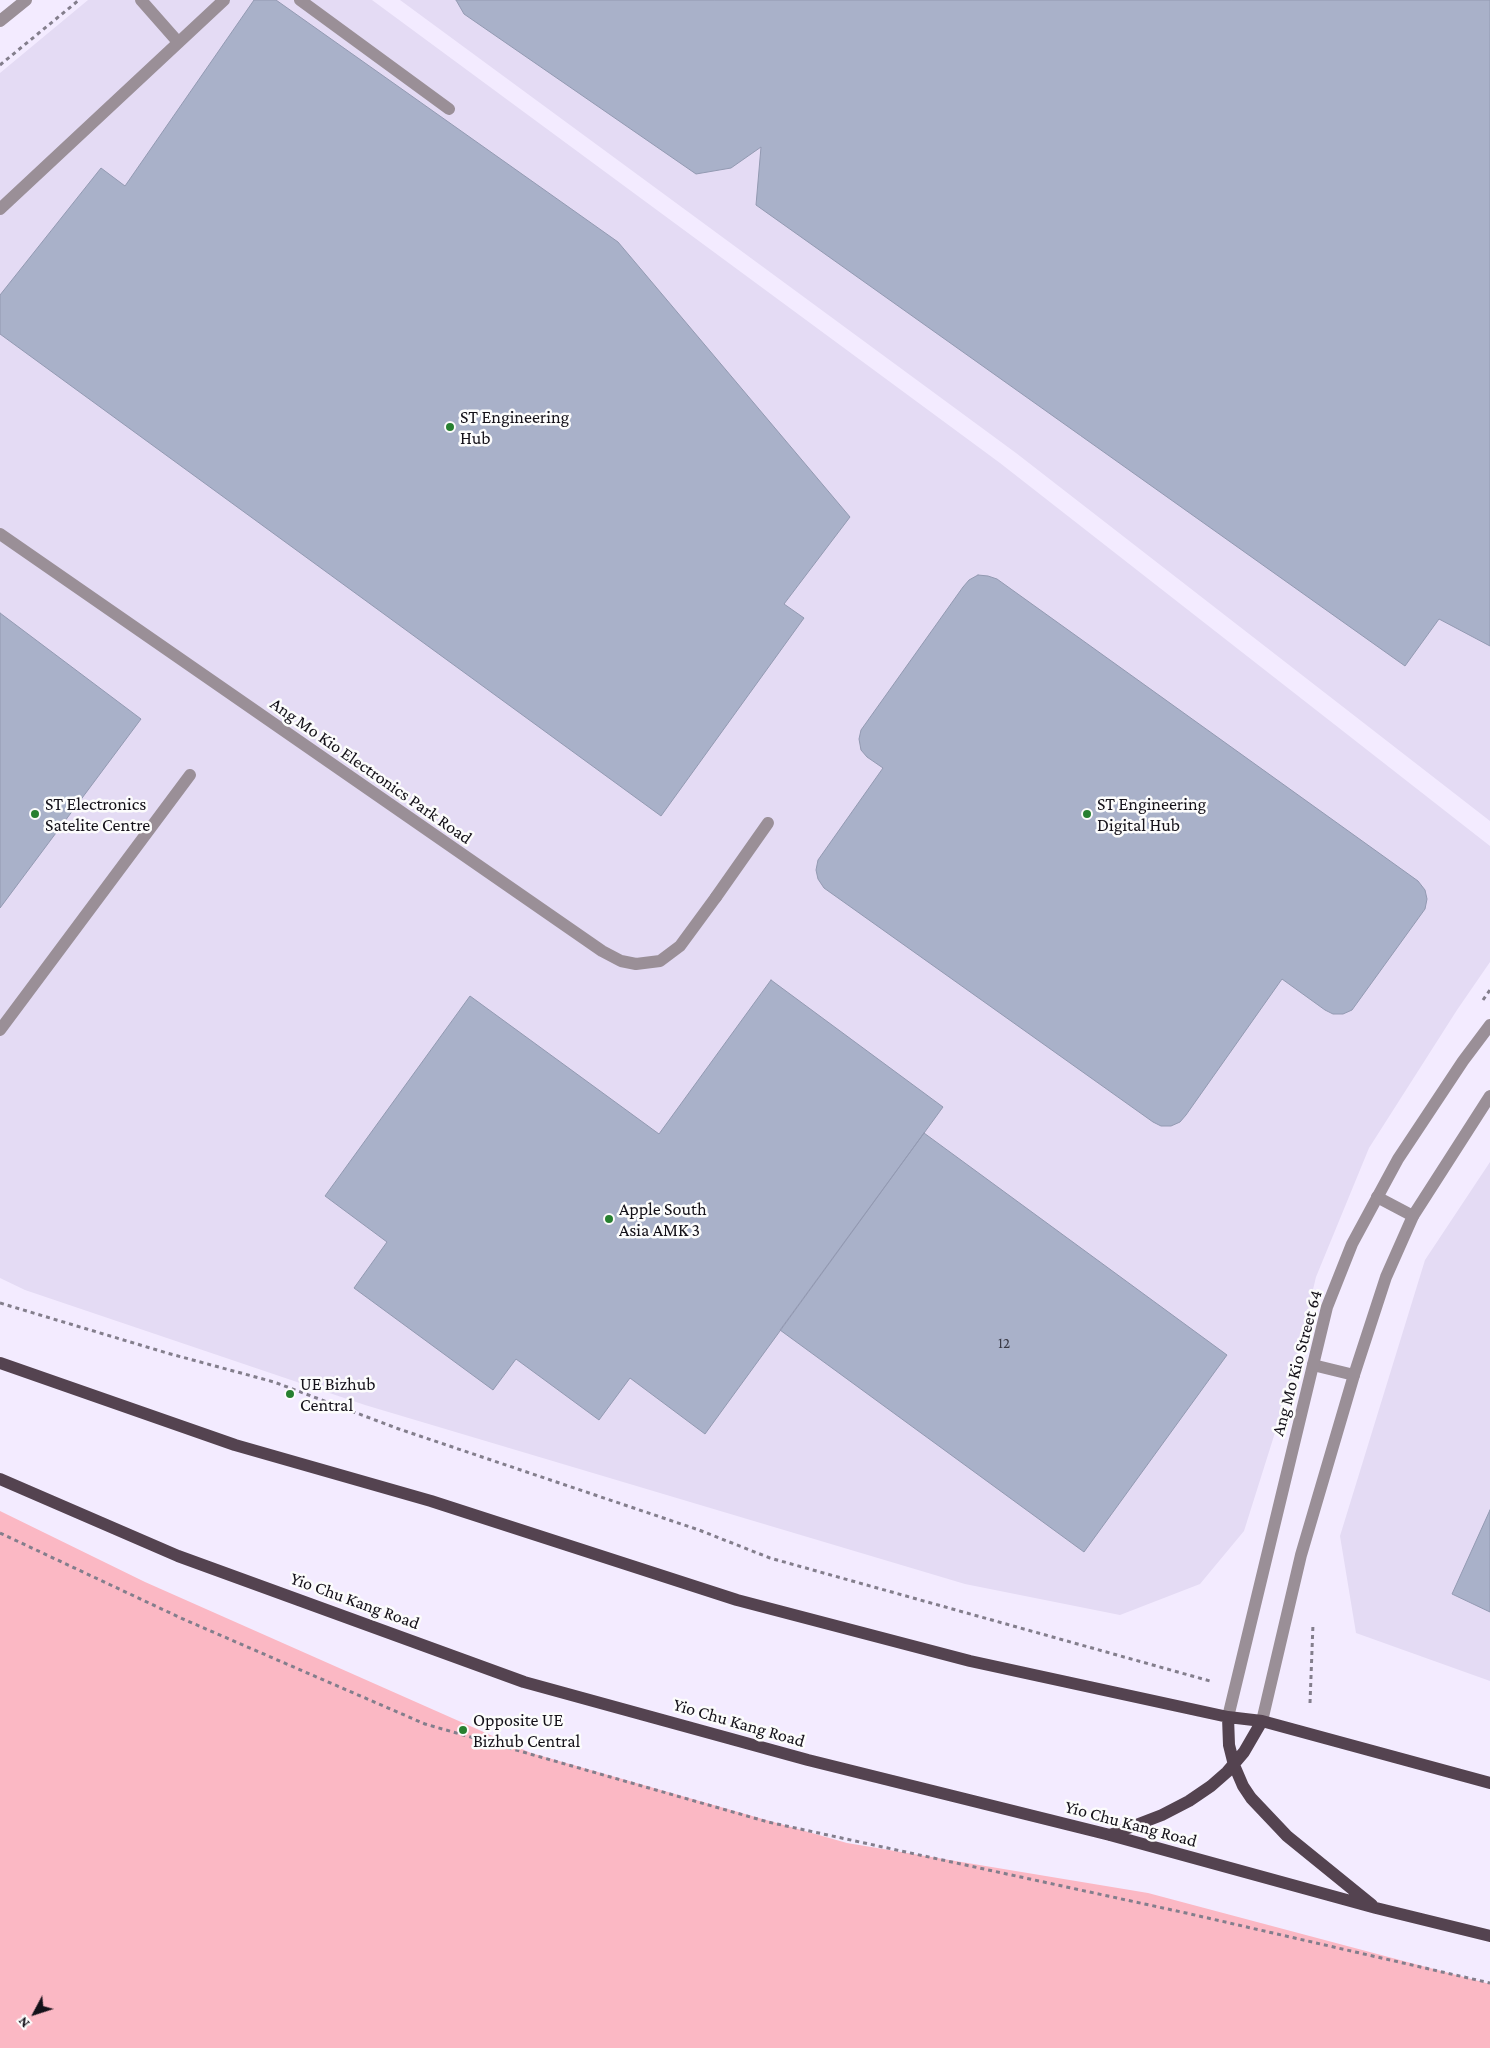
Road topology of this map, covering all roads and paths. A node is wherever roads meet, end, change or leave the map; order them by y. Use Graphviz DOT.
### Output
graph roads {
  1 [pos="26,0"];
  2 [pos="79,0"];
  3 [pos="141,0"];
  4 [pos="224,0"];
  5 [pos="300,0"];
  6 [pos="0,21"];
  7 [pos="178,42"];
  8 [pos="0,65"];
  9 [pos="449,108"];
  10 [pos="0,209"];
  11 [pos="0,534"];
  12 [pos="190,775"];
  13 [pos="768,823"];
  14 [pos="1490,1025"];
  15 [pos="0,1030"];
  16 [pos="1490,1096"];
  17 [pos="1378,1197"];
  18 [pos="1412,1216"];
  19 [pos="0,1302"];
  20 [pos="0,1363"];
  21 [pos="1313,1365"];
  22 [pos="1354,1375"];
  23 [pos="0,1479"];
  24 [pos="0,1533"];
  25 [pos="1314,1614"];
  26 [pos="1214,1682"];
  27 [pos="1310,1703"];
  28 [pos="1228,1716"];
  29 [pos="1262,1721"];
  30 [pos="1234,1764"];
  31 [pos="1490,1783"];
  32 [pos="1110,1835"];
  33 [pos="1376,1908"];
  34 [pos="1490,1936"];
  35 [pos="1490,1983"];
  1 -- 6 [label="street"];
  2 -- 8 [label="path"];
  3 -- 7 [label="street"];
  4 -- 7 [label="street"];
  5 -- 9 [label="street"];
  7 -- 10 [label="street"];
  11 -- 13 [label="street, Ang Mo Kio Electronics Park Road"];
  12 -- 15 [label="street"];
  14 -- 17 [label="street, Ang Mo Kio Street 64"];
  16 -- 18 [label="street"];
  17 -- 18 [label="street"];
  17 -- 21 [label="street, Ang Mo Kio Street 64"];
  18 -- 22 [label="street"];
  19 -- 26 [label="path"];
  20 -- 28 [label="main road"];
  21 -- 22 [label="street"];
  21 -- 28 [label="street, Ang Mo Kio Street 64"];
  22 -- 29 [label="street"];
  23 -- 32 [label="main road, Yio Chu Kang Road"];
  24 -- 35 [label="path"];
  25 -- 27 [label="path"];
  28 -- 29 [label="main road"];
  28 -- 30 [label="main road"];
  29 -- 30 [label="main road"];
  29 -- 31 [label="main road"];
  30 -- 32 [label="main road"];
  30 -- 33 [label="main road"];
  32 -- 33 [label="main road, Yio Chu Kang Road"];
  33 -- 34 [label="main road, Yio Chu Kang Road"];
}
